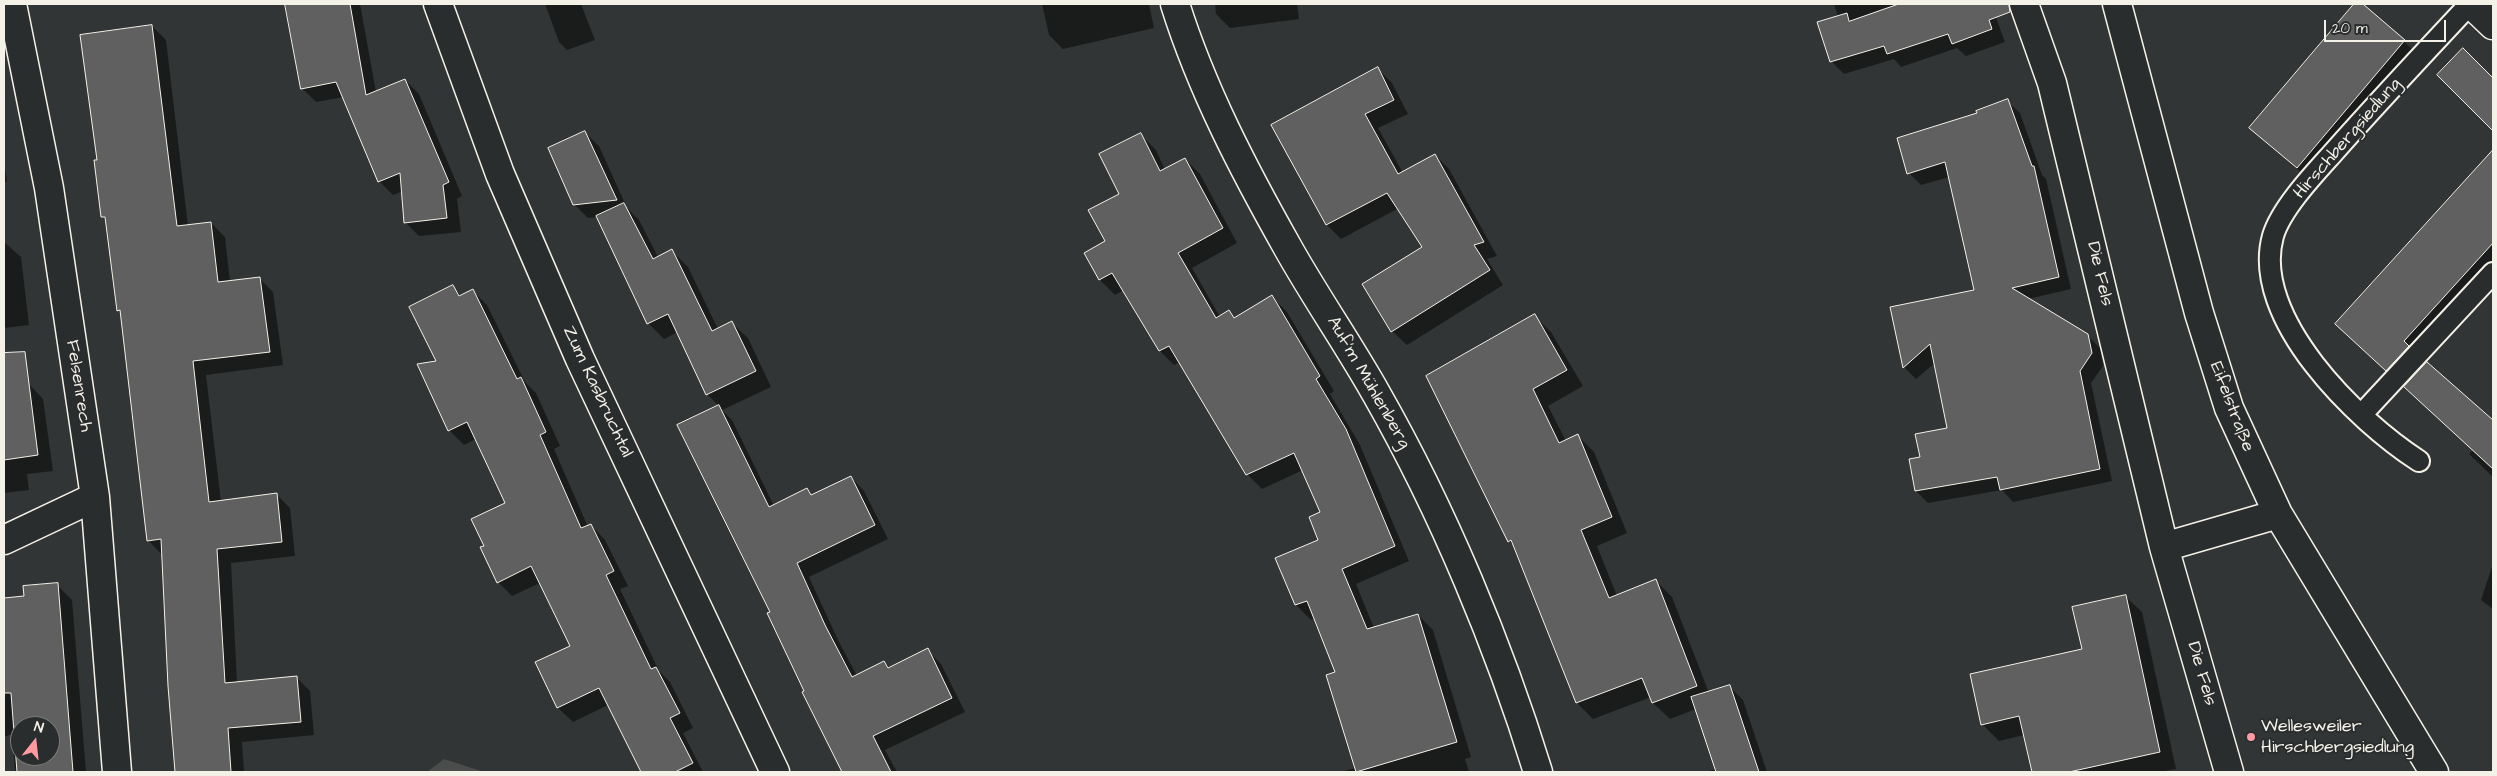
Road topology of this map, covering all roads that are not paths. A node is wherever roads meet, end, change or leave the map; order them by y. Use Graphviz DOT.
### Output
graph roads {
  1 [pos="12,4"];
  2 [pos="438,4"];
  3 [pos="1175,4"];
  4 [pos="2024,4"];
  5 [pos="2117,4"];
  6 [pos="2471,4"];
  7 [pos="2493,25"];
  8 [pos="2493,273"];
  9 [pos="2362,414"];
  10 [pos="2419,461"];
  11 [pos="95,497"];
  12 [pos="2278,514"];
  13 [pos="4,540"];
  14 [pos="2164,547"];
  15 [pos="117,772"];
  16 [pos="775,772"];
  17 [pos="1538,772"];
  18 [pos="2229,772"];
  19 [pos="2434,772"];
  1 -- 11 [label="street, Felsenrech"];
  2 -- 16 [label="street, Zum Kasbruchtal"];
  3 -- 17 [label="street, Auf'm Mühlenberg"];
  4 -- 14 [label="street, Die Fels"];
  5 -- 12 [label="street, Eifelstraße"];
  6 -- 7 [label="street, Hirschbergsiedlung"];
  6 -- 9 [label="lane, Hirschbergsiedlung"];
  8 -- 9 [label="lane"];
  9 -- 10 [label="lane, Hirschbergsiedlung"];
  11 -- 13 [label="street"];
  11 -- 15 [label="street, Felsenrech"];
  12 -- 14 [label="street"];
  12 -- 19 [label="street, Eifelstraße"];
  14 -- 18 [label="street, Die Fels"];
}
